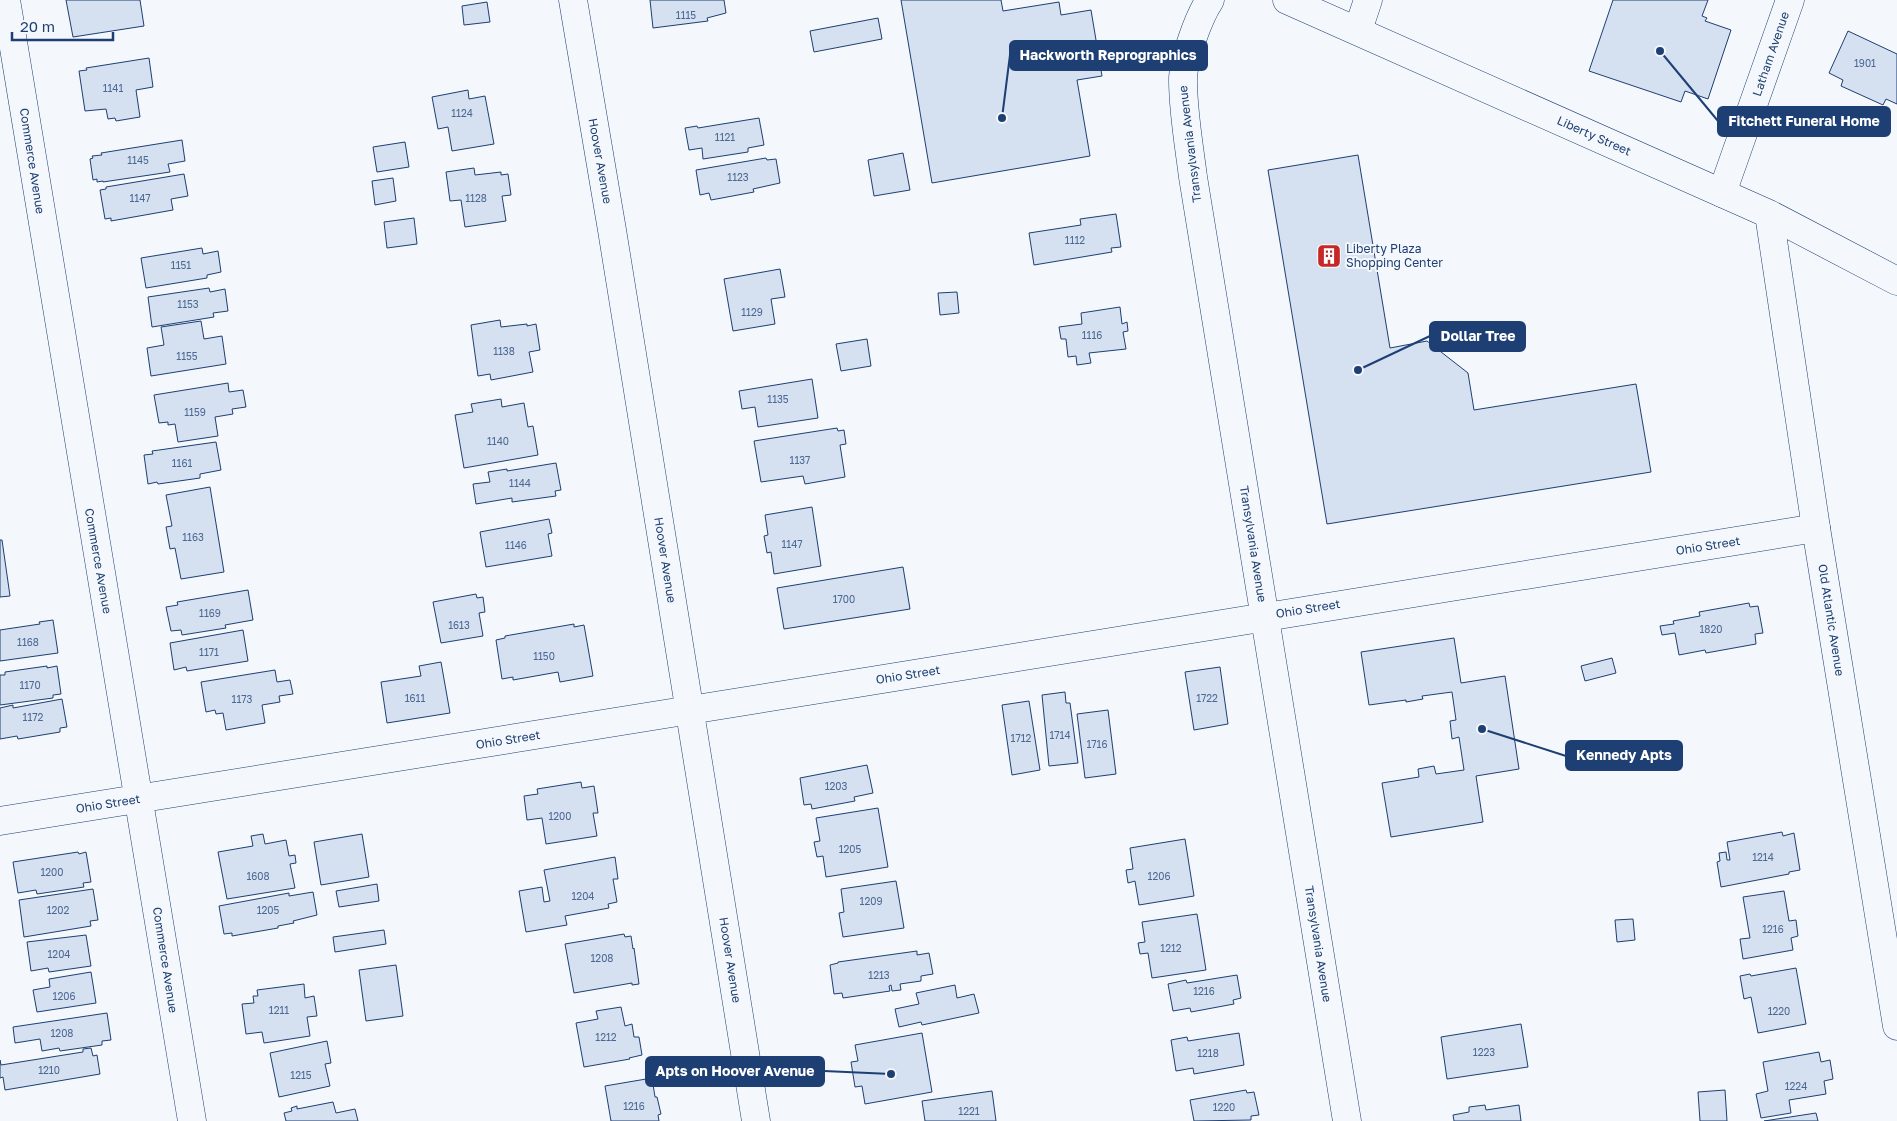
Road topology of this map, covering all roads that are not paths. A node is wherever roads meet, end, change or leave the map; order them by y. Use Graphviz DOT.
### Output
graph roads {
  1 [pos="6,0"];
  2 [pos="573,0"];
  3 [pos="1210,0"];
  4 [pos="1287,0"];
  5 [pos="1368,0"];
  6 [pos="1790,0"];
  7 [pos="1358,30"];
  8 [pos="1722,193"];
  9 [pos="1769,214"];
  10 [pos="1897,281"];
  11 [pos="1816,528"];
  12 [pos="1265,616"];
  13 [pos="690,712"];
  14 [pos="138,799"];
  15 [pos="0,821"];
  16 [pos="1897,1026"];
  17 [pos="192,1121"];
  18 [pos="756,1121"];
  19 [pos="1347,1121"];
  1 -- 14 [label="street, Commerce Avenue"];
  2 -- 13 [label="street, Hoover Avenue"];
  3 -- 12 [label="street, Transylvania Avenue"];
  4 -- 7 [label="street, Liberty Street"];
  5 -- 7 [label="street"];
  6 -- 8 [label="street, Latham Avenue"];
  7 -- 8 [label="street, Liberty Street"];
  8 -- 9 [label="street, Liberty Street"];
  9 -- 10 [label="street, Liberty Street"];
  9 -- 11 [label="street, Old Atlantic Avenue"];
  11 -- 12 [label="street, Ohio Street"];
  11 -- 16 [label="street, Old Atlantic Avenue"];
  12 -- 13 [label="street, Ohio Street"];
  12 -- 19 [label="street, Transylvania Avenue"];
  13 -- 14 [label="street, Ohio Street"];
  13 -- 18 [label="street, Hoover Avenue"];
  14 -- 15 [label="street, Ohio Street"];
  14 -- 17 [label="street, Commerce Avenue"];
}
